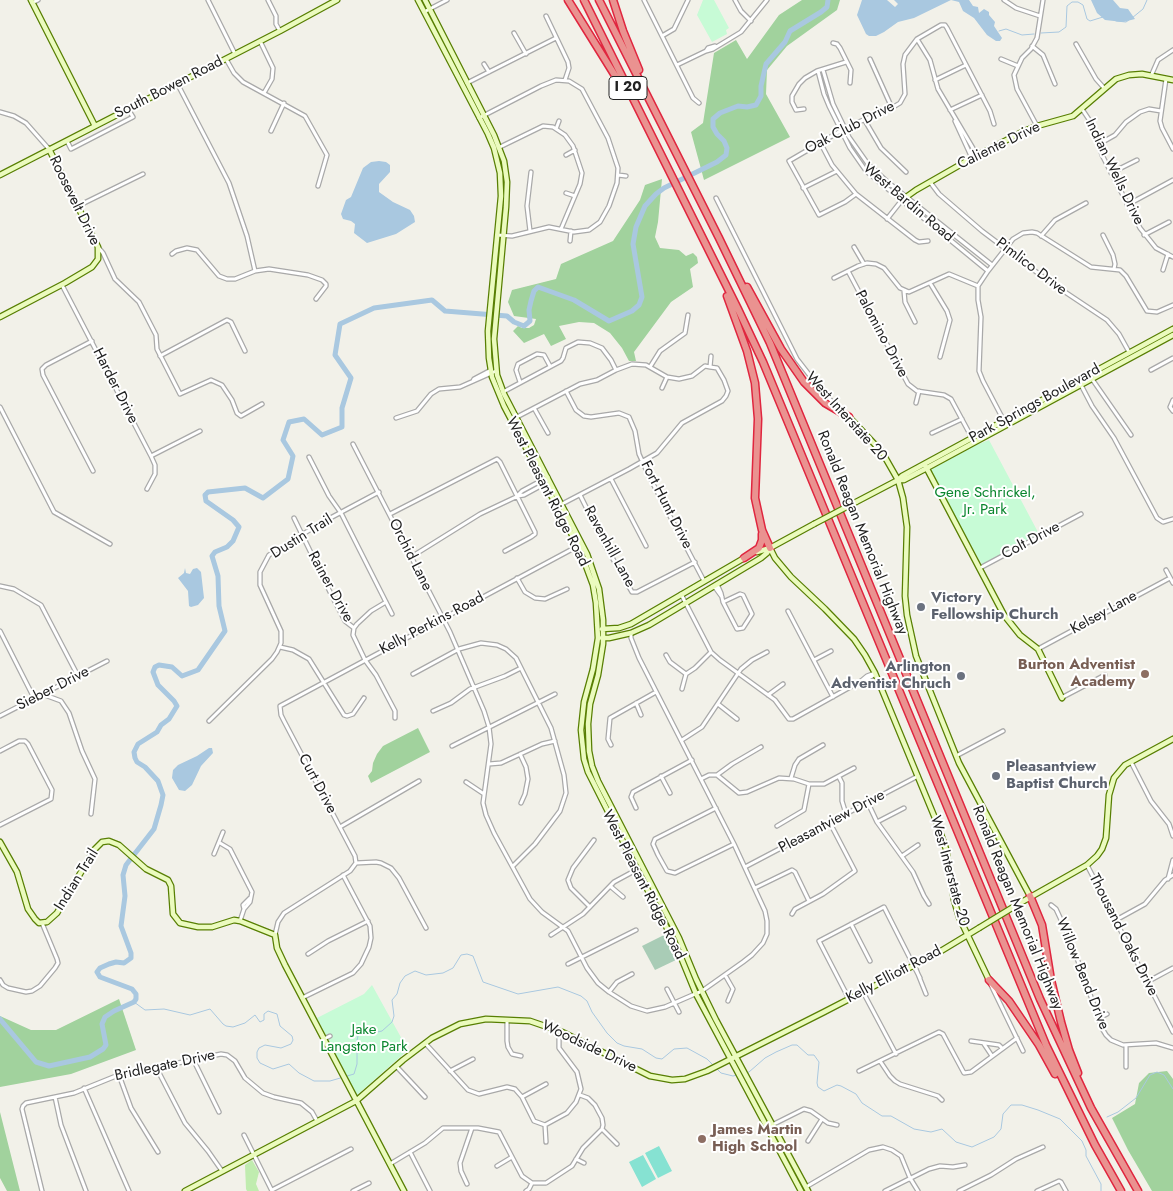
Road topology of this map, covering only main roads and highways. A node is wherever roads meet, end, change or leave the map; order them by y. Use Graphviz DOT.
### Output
graph roads {
  1 [pos="337,0"];
  2 [pos="418,0"];
  3 [pos="425,0"];
  4 [pos="568,0"];
  5 [pos="584,0"];
  6 [pos="599,0"];
  7 [pos="613,0"];
  8 [pos="32,1"];
  9 [pos="427,10"];
  10 [pos="1173,80"];
  11 [pos="482,116"];
  12 [pos="95,126"];
  13 [pos="670,140"];
  14 [pos="49,149"];
  15 [pos="662,159"];
  16 [pos="0,175"];
  17 [pos="904,198"];
  18 [pos="694,222"];
  19 [pos="719,238"];
  20 [pos="0,316"];
  21 [pos="1173,329"];
  22 [pos="1173,335"];
  23 [pos="1108,367"];
  24 [pos="493,371"];
  25 [pos="1064,391"];
  26 [pos="849,417"];
  27 [pos="514,419"];
  28 [pos="1005,423"];
  29 [pos="925,466"];
  30 [pos="898,480"];
  31 [pos="762,530"];
  32 [pos="580,545"];
  33 [pos="770,548"];
  34 [pos="744,558"];
  35 [pos="761,558"];
  36 [pos="776,560"];
  37 [pos="732,575"];
  38 [pos="603,617"];
  39 [pos="620,627"];
  40 [pos="601,629"];
  41 [pos="613,637"];
  42 [pos="601,638"];
  43 [pos="602,649"];
  44 [pos="1063,697"];
  45 [pos="1173,739"];
  46 [pos="0,842"];
  47 [pos="1030,896"];
  48 [pos="967,935"];
  49 [pos="989,980"];
  50 [pos="736,1057"];
  51 [pos="730,1060"];
  52 [pos="356,1101"];
  53 [pos="760,1108"];
  54 [pos="1095,1145"];
  55 [pos="1119,1157"];
  56 [pos="807,1189"];
  57 [pos="185,1191"];
  58 [pos="404,1191"];
  59 [pos="802,1191"];
  60 [pos="1121,1191"];
  61 [pos="1140,1191"];
  1 -- 12 [label="main road, South Bowen Road"];
  2 -- 9 [label="main road, West Pleasant Ridge Road"];
  3 -- 9 [label="main road, West Pleasant Ridge Road"];
  4 -- 15 [label="highway"];
  5 -- 15 [label="highway, Ronald Reagan Memorial Highway / I 20"];
  6 -- 13 [label="highway, Ronald Reagan Memorial Highway / I 20"];
  7 -- 13 [label="highway"];
  8 -- 12 [label="main road"];
  9 -- 11 [label="main road, West Pleasant Ridge Road"];
  9 -- 11 [label="main road, West Pleasant Ridge Road"];
  10 -- 17 [label="main road, Caliente Drive"];
  11 -- 24 [label="main road, West Pleasant Ridge Road"];
  11 -- 24 [label="main road, West Pleasant Ridge Road"];
  12 -- 14 [label="main road, South Bowen Road"];
  13 -- 19 [label="highway, Ronald Reagan Memorial Highway / I 20"];
  14 -- 16 [label="main road, South Bowen Road"];
  14 -- 20 [label="main road, Roosevelt Drive"];
  15 -- 18 [label="highway, Ronald Reagan Memorial Highway / I 20"];
  18 -- 31 [label="highway"];
  18 -- 54 [label="highway, Ronald Reagan Memorial Highway / I 20"];
  19 -- 26 [label="highway"];
  19 -- 55 [label="highway, Ronald Reagan Memorial Highway / I 20"];
  21 -- 23 [label="main road, Park Springs Boulevard"];
  22 -- 23 [label="main road, Park Springs Boulevard"];
  23 -- 25 [label="main road, Park Springs Boulevard"];
  23 -- 25 [label="main road, Park Springs Boulevard"];
  24 -- 27 [label="main road, West Pleasant Ridge Road"];
  24 -- 27 [label="main road, West Pleasant Ridge Road"];
  25 -- 28 [label="main road, Park Springs Boulevard"];
  26 -- 30 [label="main road, West Interstate 20"];
  27 -- 32 [label="main road, West Pleasant Ridge Road"];
  27 -- 32 [label="main road, West Pleasant Ridge Road"];
  28 -- 29 [label="main road, Park Springs Boulevard"];
  28 -- 29 [label="main road, Park Springs Boulevard"];
  29 -- 30 [label="main road, Park Springs Boulevard"];
  29 -- 44 [label="main road"];
  30 -- 33 [label="main road, Park Springs Boulevard, bridge"];
  30 -- 47 [label="main road, West Interstate 20"];
  31 -- 33 [label="highway"];
  31 -- 34 [label="highway"];
  32 -- 38 [label="main road, West Pleasant Ridge Road"];
  32 -- 40 [label="main road, West Pleasant Ridge Road"];
  33 -- 34 [label="main road, Park Springs Boulevard"];
  33 -- 35 [label="main road, Park Springs Boulevard"];
  33 -- 36 [label="main road, West Interstate 20"];
  34 -- 37 [label="main road"];
  34 -- 39 [label="main road, Park Springs Boulevard"];
  35 -- 36 [label="main road"];
  35 -- 37 [label="main road, Park Springs Boulevard"];
  36 -- 48 [label="main road, West Interstate 20"];
  37 -- 41 [label="main road, Park Springs Boulevard"];
  38 -- 39 [label="main road"];
  38 -- 40 [label="main road, West Pleasant Ridge Road"];
  39 -- 40 [label="main road, Park Springs Boulevard"];
  40 -- 42 [label="main road, West Pleasant Ridge Road"];
  41 -- 42 [label="main road, Park Springs Boulevard"];
  41 -- 43 [label="main road"];
  42 -- 43 [label="main road, West Pleasant Ridge Road"];
  42 -- 51 [label="main road, West Pleasant Ridge Road"];
  43 -- 50 [label="main road, West Pleasant Ridge Road"];
  45 -- 47 [label="main road, Kelly Elliott Road"];
  46 -- 52 [label="main road, Indian Trail"];
  47 -- 48 [label="main road, Kelly Elliott Road, bridge"];
  47 -- 55 [label="highway"];
  48 -- 49 [label="main road, West Interstate 20"];
  48 -- 50 [label="main road, Kelly Elliott Road"];
  49 -- 54 [label="highway"];
  50 -- 51 [label="main road, Woodside Drive"];
  50 -- 53 [label="main road, West Pleasant Ridge Road"];
  51 -- 52 [label="main road, Woodside Drive"];
  51 -- 53 [label="main road, West Pleasant Ridge Road"];
  52 -- 57 [label="main road, Woodside Drive"];
  52 -- 58 [label="main road"];
  53 -- 56 [label="main road, West Pleasant Ridge Road"];
  53 -- 59 [label="main road, West Pleasant Ridge Road"];
  54 -- 60 [label="highway, Ronald Reagan Memorial Highway / I 20"];
  55 -- 61 [label="highway, Ronald Reagan Memorial Highway / I 20"];
}
